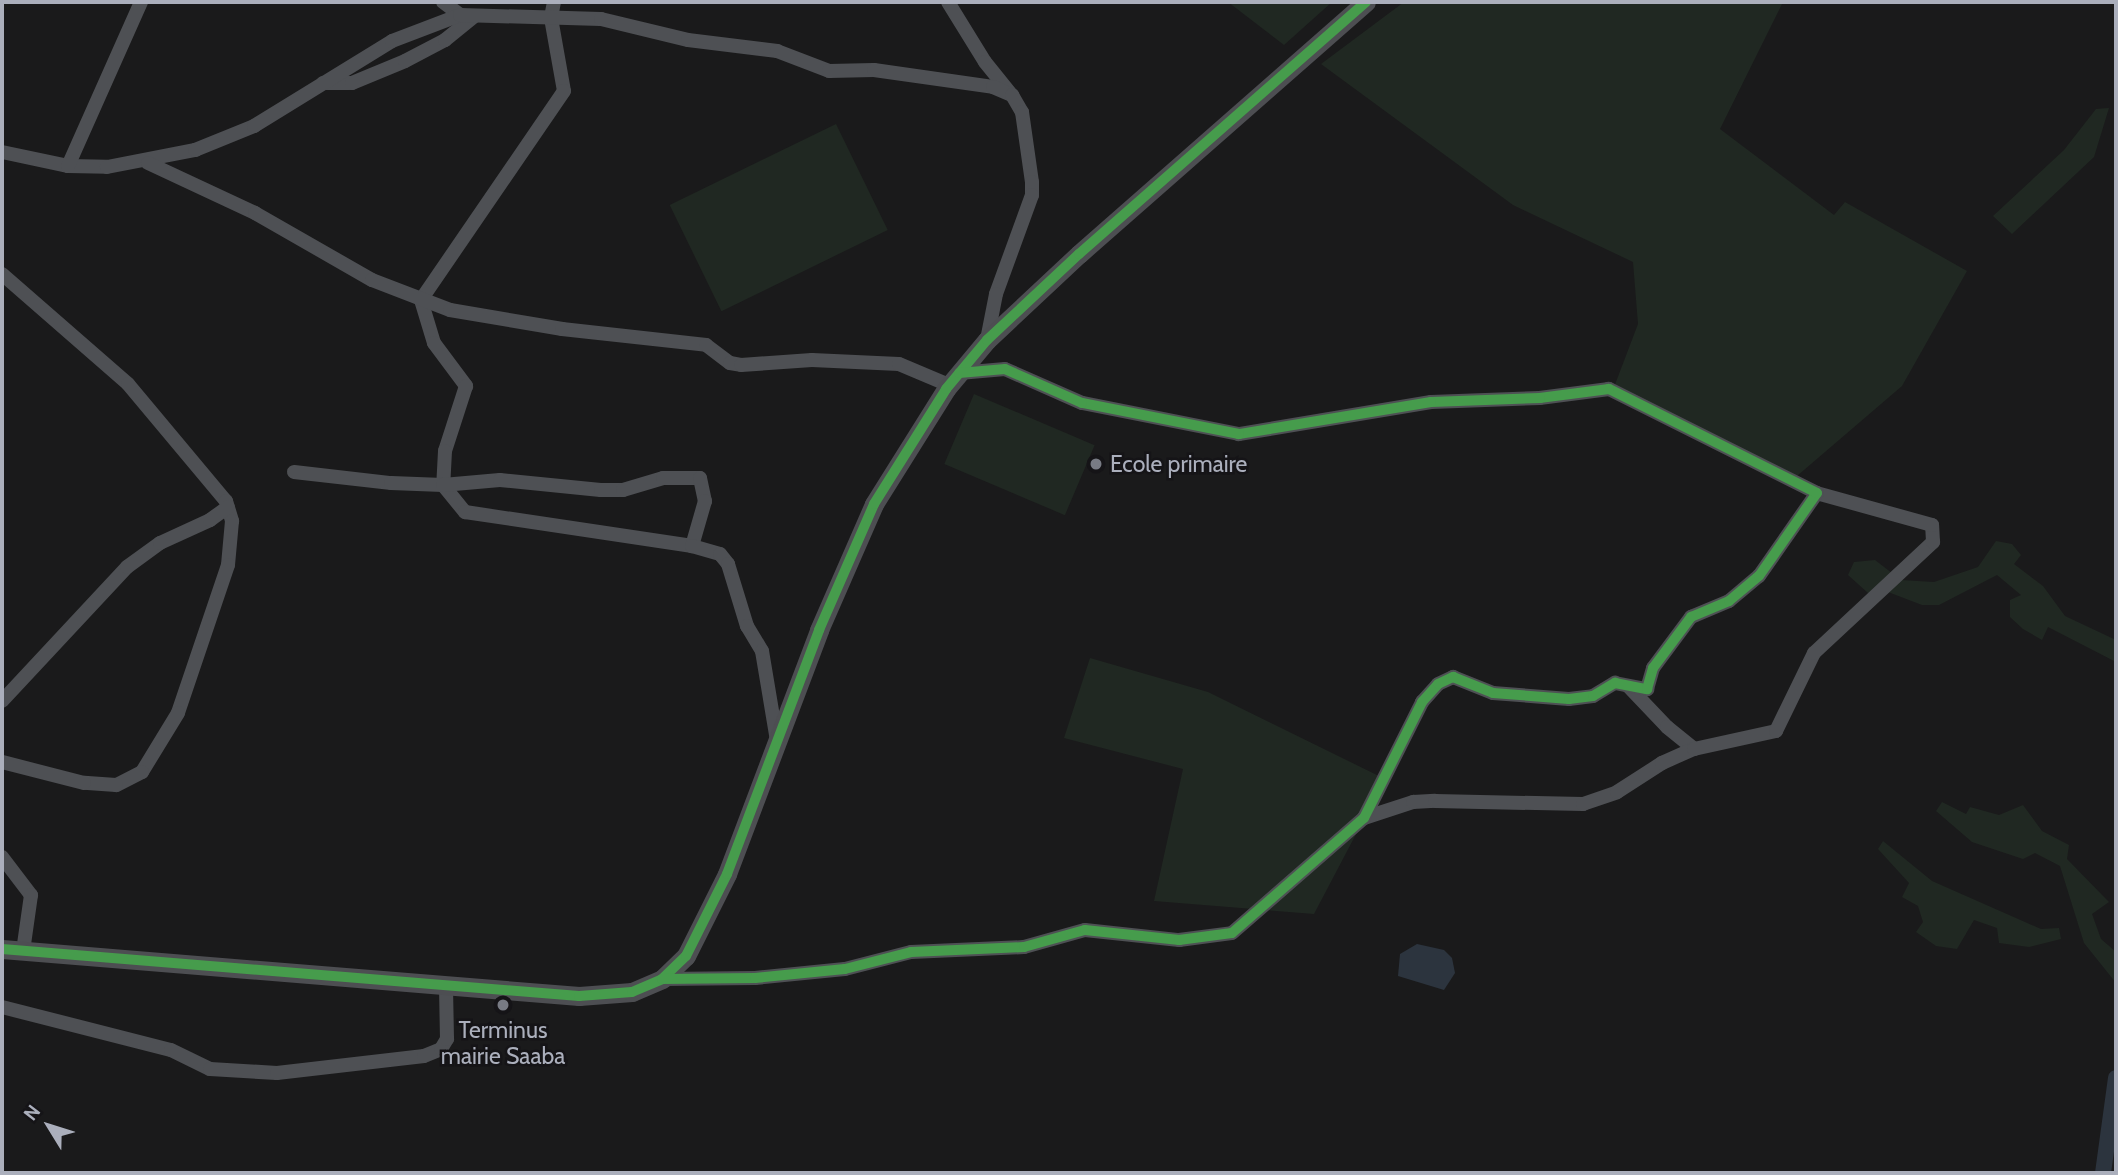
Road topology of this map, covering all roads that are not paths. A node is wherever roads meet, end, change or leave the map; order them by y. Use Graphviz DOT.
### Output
graph roads {
  1 [pos="141,2"];
  2 [pos="443,2"];
  3 [pos="554,2"];
  4 [pos="948,2"];
  5 [pos="1366,2"];
  6 [pos="467,16"];
  7 [pos="551,18"];
  8 [pos="323,83"];
  9 [pos="1012,95"];
  10 [pos="2,152"];
  11 [pos="148,163"];
  12 [pos="68,166"];
  13 [pos="2,274"];
  14 [pos="421,300"];
  15 [pos="987,340"];
  16 [pos="954,379"];
  17 [pos="295,472"];
  18 [pos="443,485"];
  19 [pos="1817,494"];
  20 [pos="228,507"];
  21 [pos="692,546"];
  22 [pos="1627,685"];
  23 [pos="1647,689"];
  24 [pos="2,701"];
  25 [pos="1650,706"];
  26 [pos="1672,733"];
  27 [pos="777,743"];
  28 [pos="1694,749"];
  29 [pos="1671,758"];
  30 [pos="2,762"];
  31 [pos="1364,818"];
  32 [pos="2,857"];
  33 [pos="2,949"];
  34 [pos="23,951"];
  35 [pos="662,979"];
  36 [pos="446,985"];
  37 [pos="2,1007"];
  1 -- 12 [label="street"];
  2 -- 6 [label="street"];
  3 -- 7 [label="street"];
  4 -- 9 [label="street"];
  5 -- 15 [label="street"];
  6 -- 7 [label="street"];
  6 -- 8 [label="street"];
  6 -- 8 [label="street"];
  7 -- 9 [label="street"];
  7 -- 14 [label="street"];
  8 -- 11 [label="street"];
  9 -- 15 [label="street"];
  10 -- 12 [label="street"];
  11 -- 12 [label="street"];
  11 -- 14 [label="street"];
  13 -- 20 [label="street"];
  14 -- 16 [label="street"];
  14 -- 18 [label="street"];
  15 -- 16 [label="street"];
  16 -- 19 [label="street"];
  16 -- 27 [label="street"];
  17 -- 18 [label="street"];
  18 -- 21 [label="street"];
  18 -- 21 [label="street"];
  19 -- 23 [label="street"];
  19 -- 28 [label="street"];
  20 -- 24 [label="street"];
  20 -- 30 [label="street"];
  21 -- 27 [label="street"];
  22 -- 23 [label="street"];
  22 -- 25 [label="street"];
  22 -- 31 [label="street"];
  23 -- 25 [label="street"];
  25 -- 26 [label="street"];
  26 -- 28 [label="street"];
  26 -- 29 [label="street"];
  27 -- 35 [label="street"];
  28 -- 29 [label="street"];
  29 -- 31 [label="street"];
  31 -- 35 [label="street"];
  32 -- 34 [label="street"];
  33 -- 34 [label="street"];
  34 -- 36 [label="street"];
  35 -- 36 [label="street"];
  36 -- 37 [label="street"];
}
